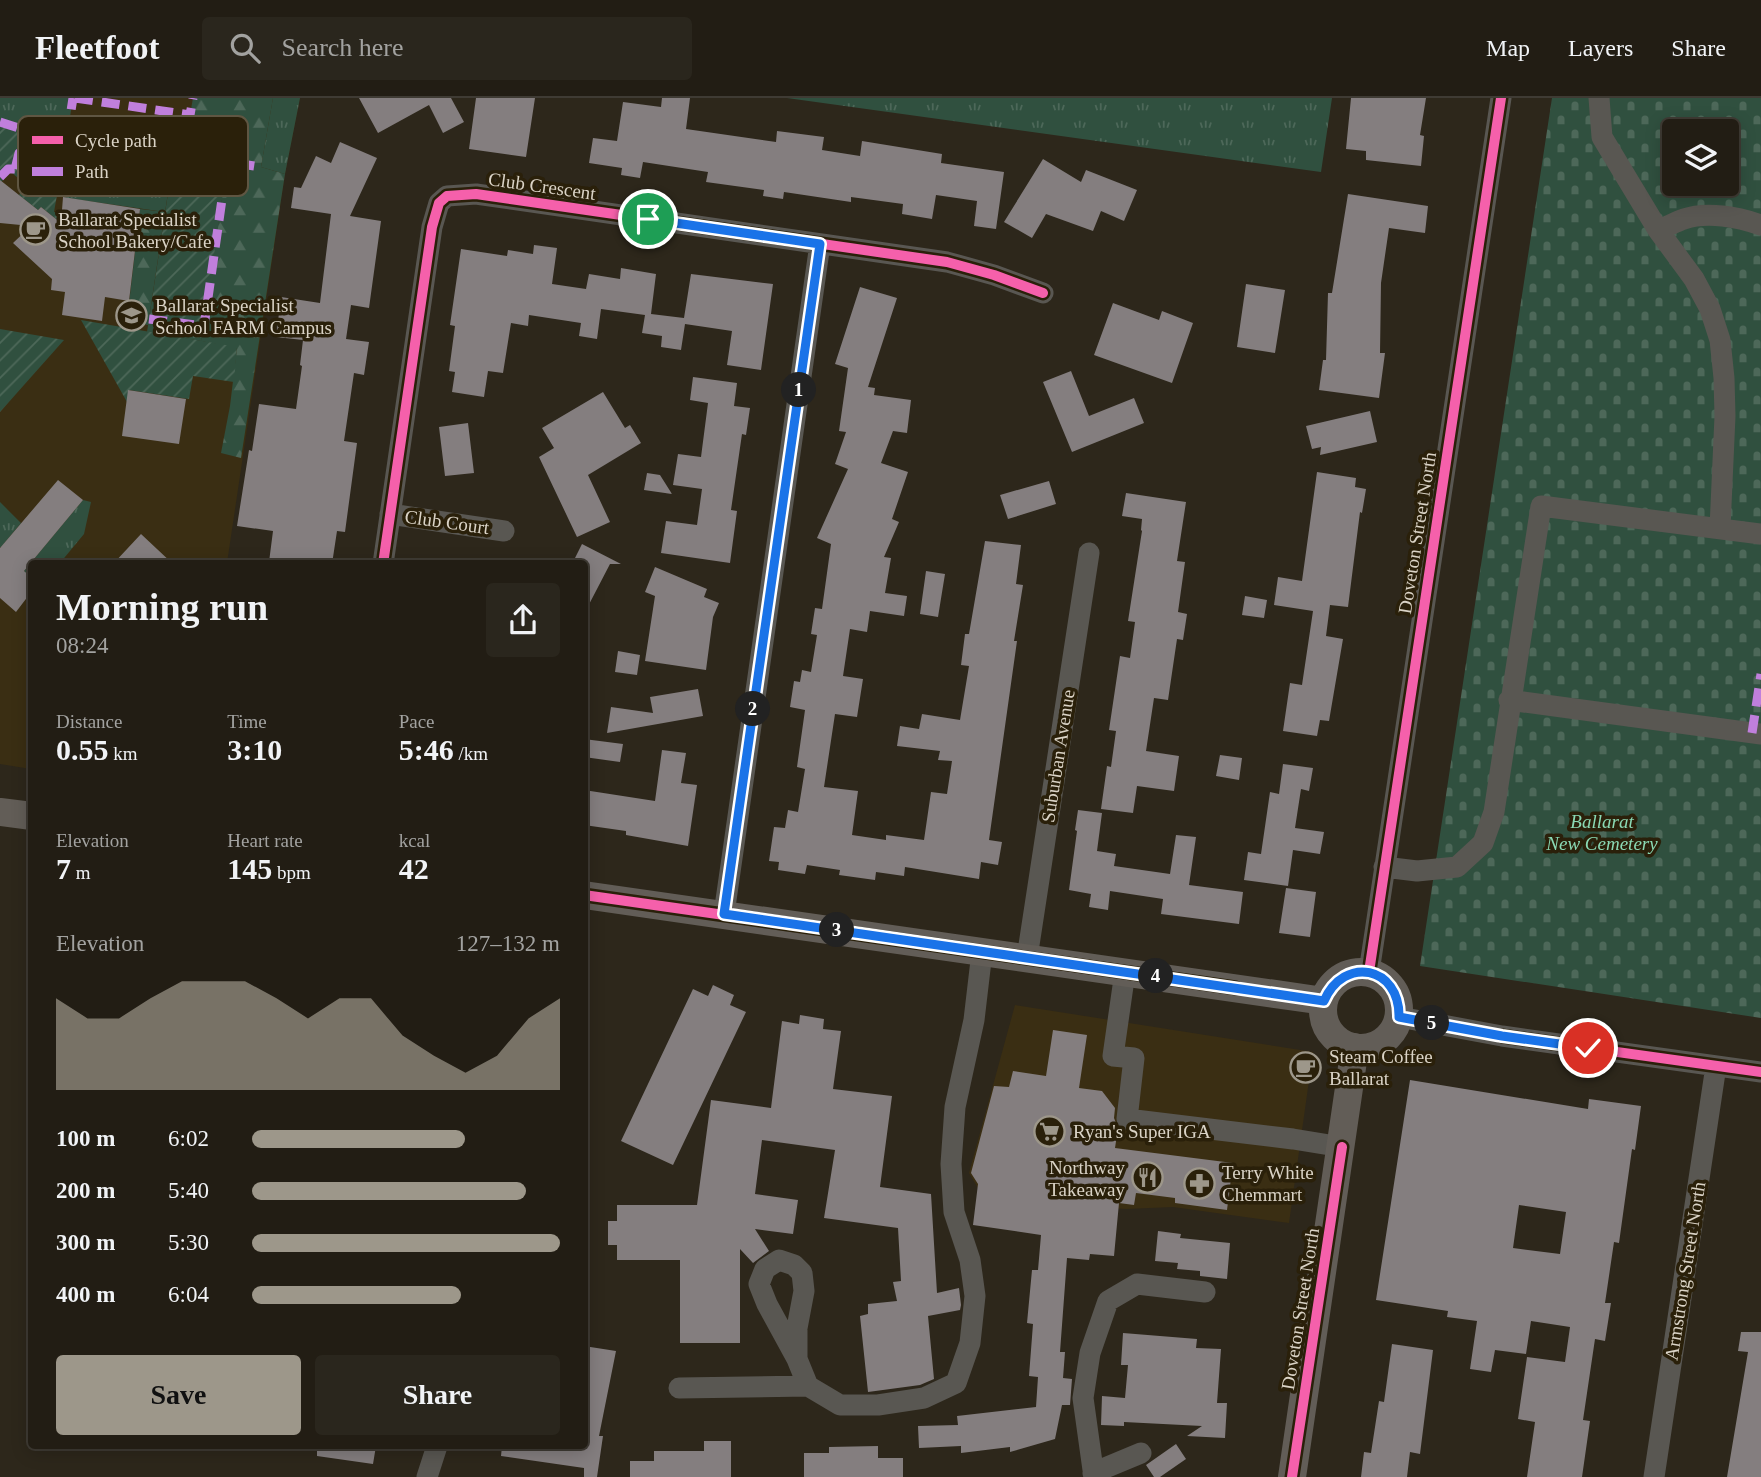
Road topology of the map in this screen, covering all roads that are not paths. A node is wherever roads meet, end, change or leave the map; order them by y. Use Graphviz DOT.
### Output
graph roads {
  1 [pos="1501,98"];
  2 [pos="1599,98"];
  3 [pos="1761,225"];
  4 [pos="1658,230"];
  5 [pos="820,244"];
  6 [pos="1042,293"];
  7 [pos="390,514"];
  8 [pos="1720,528"];
  9 [pos="504,531"];
  10 [pos="1761,534"];
  11 [pos="1088,553"];
  12 [pos="384,560"];
  13 [pos="1509,700"];
  14 [pos="1761,734"];
  15 [pos="0,812"];
  16 [pos="28,816"];
  17 [pos="1384,867"];
  18 [pos="588,896"];
  19 [pos="724,914"];
  20 [pos="982,952"];
  21 [pos="1027,958"];
  22 [pos="1125,972"];
  23 [pos="1369,972"];
  24 [pos="1324,1001"];
  25 [pos="1399,1017"];
  26 [pos="1355,1047"];
  27 [pos="1716,1066"];
  28 [pos="1761,1072"];
  29 [pos="1342,1147"];
  30 [pos="1205,1292"];
  31 [pos="797,1359"];
  32 [pos="808,1387"];
  33 [pos="679,1388"];
  34 [pos="435,1449"];
  35 [pos="1141,1452"];
  36 [pos="1094,1475"];
  37 [pos="427,1477"];
  38 [pos="1292,1477"];
  39 [pos="1654,1477"];
  1 -- 17 [label="street, Doveton Street North"];
  2 -- 4 [label="street"];
  3 -- 4 [label="street"];
  4 -- 8 [label="street"];
  5 -- 6 [label="street, Club Crescent"];
  5 -- 7 [label="street, Club Crescent"];
  5 -- 19 [label="street"];
  7 -- 9 [label="street, Club Court"];
  7 -- 12 [label="street, Club Crescent"];
  8 -- 10 [label="street"];
  8 -- 13 [label="street"];
  11 -- 21 [label="street, Suburban Avenue"];
  13 -- 14 [label="street"];
  13 -- 17 [label="street"];
  15 -- 16 [label="main road"];
  17 -- 23 [label="street, Doveton Street North"];
  18 -- 19 [label="main road"];
  19 -- 20 [label="main road"];
  20 -- 21 [label="main road"];
  20 -- 32 [label="street"];
  21 -- 22 [label="main road"];
  22 -- 24 [label="main road"];
  22 -- 29 [label="street"];
  23 -- 24 [label="main road"];
  23 -- 25 [label="main road"];
  24 -- 26 [label="main road"];
  25 -- 26 [label="main road"];
  25 -- 27 [label="street"];
  26 -- 29 [label="main road, Doveton Street North"];
  27 -- 28 [label="street"];
  27 -- 39 [label="street, Armstrong Street North"];
  29 -- 38 [label="main road, Doveton Street North"];
  30 -- 36 [label="street"];
  31 -- 32 [label="street"];
  32 -- 33 [label="street"];
  34 -- 37 [label="street"];
  35 -- 36 [label="street"];
}
